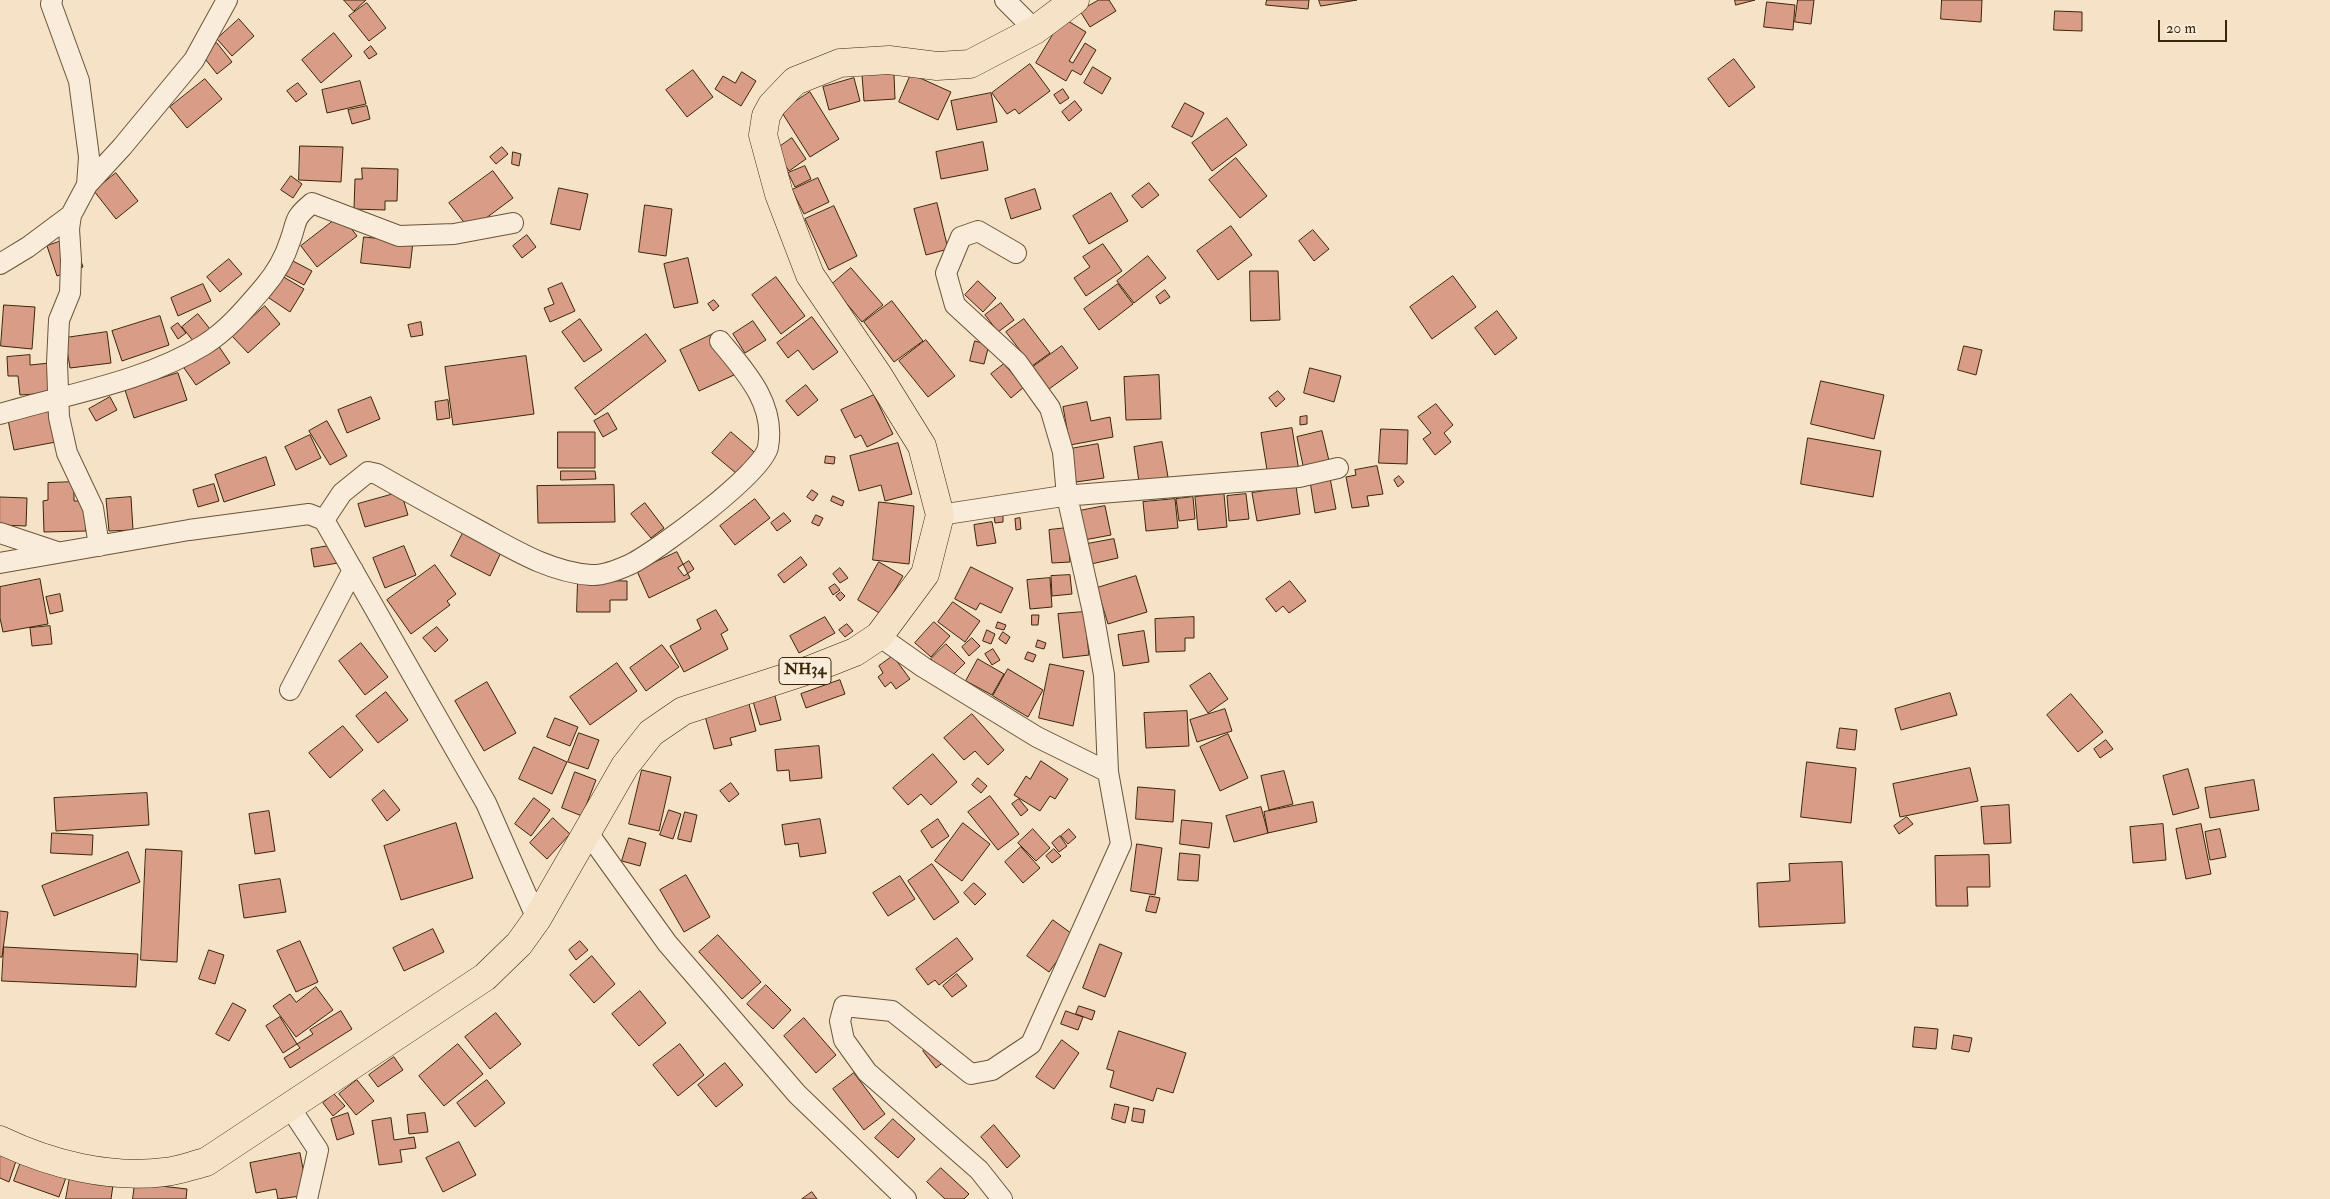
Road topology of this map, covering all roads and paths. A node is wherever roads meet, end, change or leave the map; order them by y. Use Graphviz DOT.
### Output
graph roads {
  1 [pos="226,0"];
  2 [pos="1005,0"];
  3 [pos="1075,0"];
  4 [pos="50,1"];
  5 [pos="1035,30"];
  6 [pos="87,185"];
  7 [pos="71,215"];
  8 [pos="513,223"];
  9 [pos="1016,253"];
  10 [pos="0,264"];
  11 [pos="720,341"];
  12 [pos="59,397"];
  13 [pos="0,414"];
  14 [pos="1338,468"];
  15 [pos="1067,496"];
  16 [pos="940,515"];
  17 [pos="324,520"];
  18 [pos="0,533"];
  19 [pos="99,546"];
  20 [pos="59,552"];
  21 [pos="0,563"];
  22 [pos="353,570"];
  23 [pos="879,636"];
  24 [pos="290,690"];
  25 [pos="1108,772"];
  26 [pos="588,833"];
  27 [pos="537,919"];
  28 [pos="290,1106"];
  29 [pos="0,1140"];
  30 [pos="308,1199"];
  31 [pos="906,1199"];
  32 [pos="1002,1199"];
  1 -- 6 [label="street"];
  2 -- 5 [label="street"];
  3 -- 5 [label="highway, NH34"];
  4 -- 6 [label="street"];
  5 -- 16 [label="highway, NH34"];
  6 -- 7 [label="street"];
  7 -- 10 [label="street"];
  7 -- 12 [label="street"];
  8 -- 12 [label="street"];
  9 -- 15 [label="street"];
  11 -- 17 [label="street"];
  12 -- 13 [label="street"];
  12 -- 19 [label="street"];
  14 -- 15 [label="street"];
  15 -- 16 [label="street"];
  15 -- 25 [label="street"];
  16 -- 23 [label="highway, NH34"];
  17 -- 19 [label="street"];
  17 -- 22 [label="street"];
  18 -- 20 [label="street"];
  19 -- 20 [label="street"];
  20 -- 21 [label="street"];
  22 -- 24 [label="street"];
  22 -- 27 [label="street"];
  23 -- 25 [label="street"];
  23 -- 26 [label="highway, NH34"];
  25 -- 32 [label="street"];
  26 -- 27 [label="highway, NH34"];
  26 -- 31 [label="street"];
  27 -- 28 [label="highway, NH34"];
  28 -- 29 [label="highway, NH34"];
  28 -- 30 [label="street"];
}
